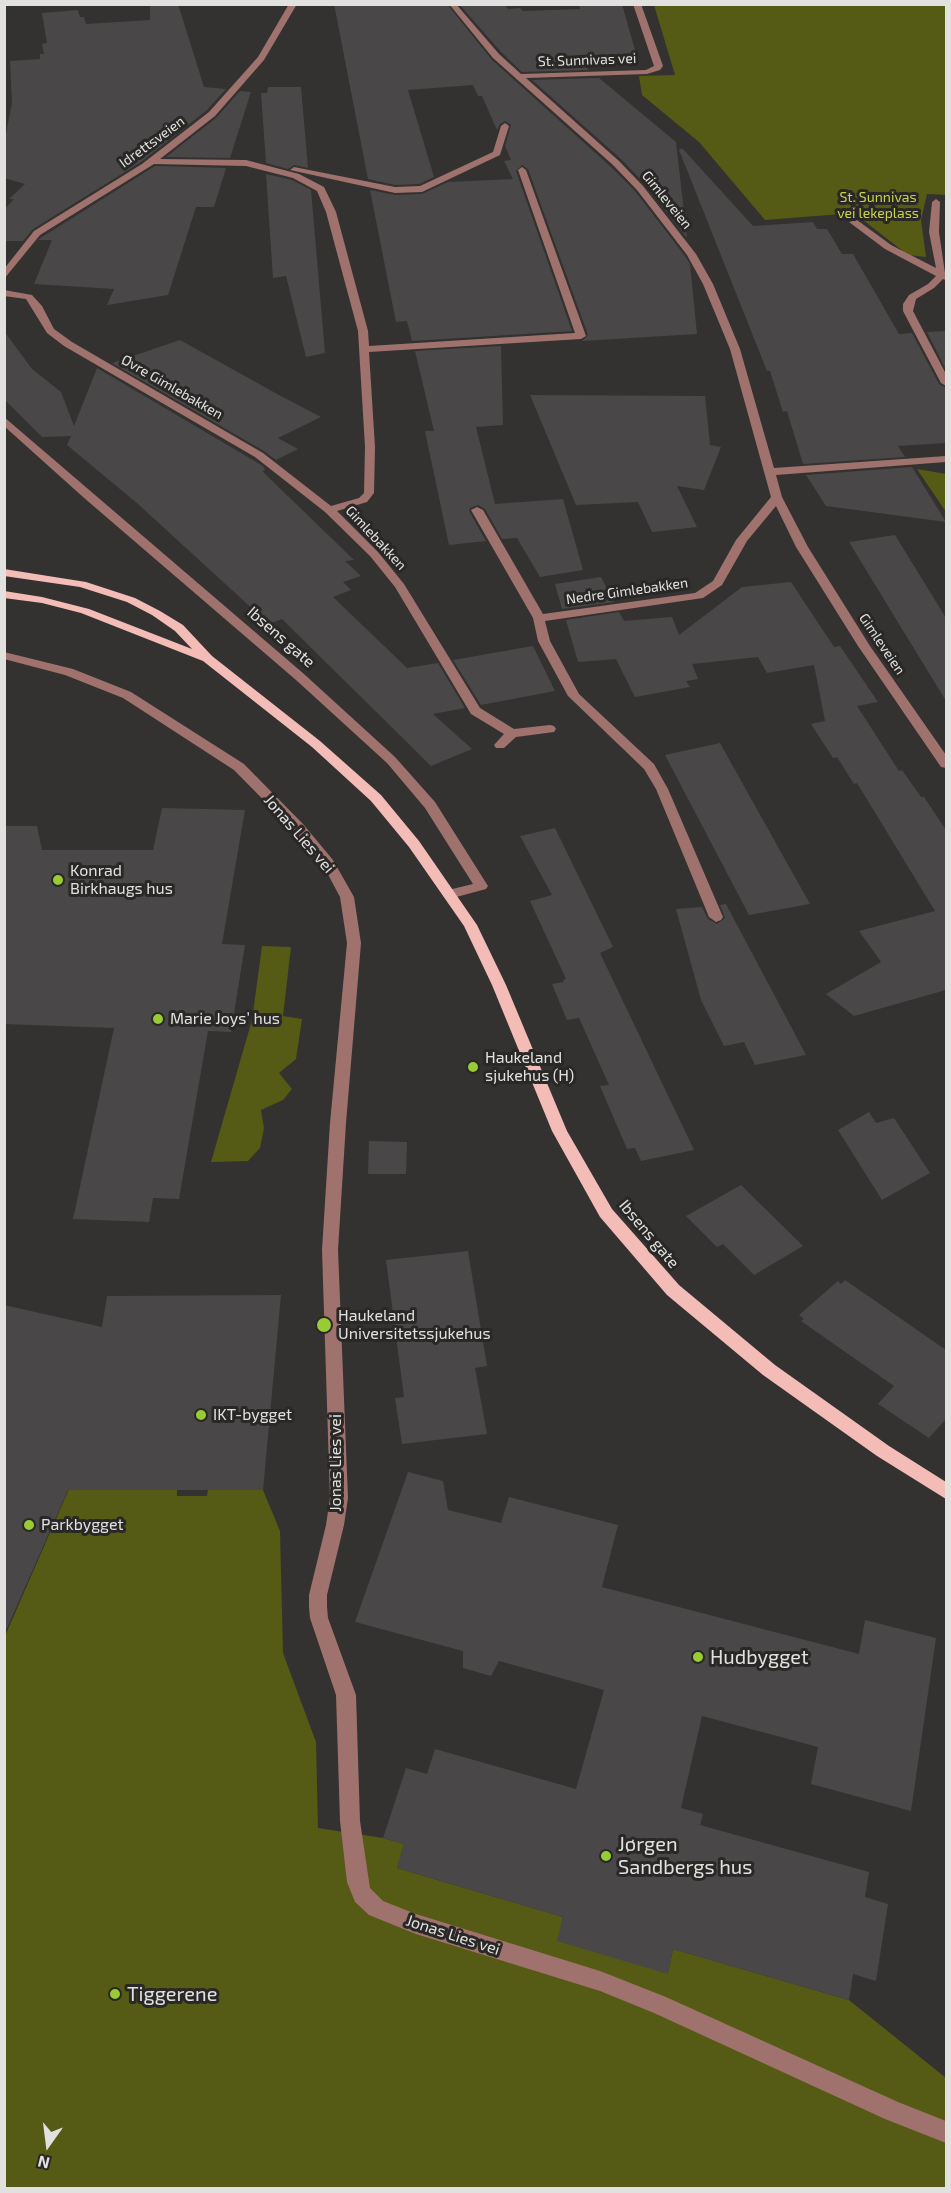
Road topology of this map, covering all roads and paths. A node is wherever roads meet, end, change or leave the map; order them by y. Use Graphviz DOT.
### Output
graph roads {
  1 [pos="293,4"];
  2 [pos="452,4"];
  3 [pos="637,4"];
  4 [pos="521,76"];
  5 [pos="505,126"];
  6 [pos="153,161"];
  7 [pos="522,170"];
  8 [pos="279,171"];
  9 [pos="936,202"];
  10 [pos="854,222"];
  11 [pos="4,276"];
  12 [pos="944,276"];
  13 [pos="4,293"];
  14 [pos="365,349"];
  15 [pos="946,383"];
  16 [pos="4,420"];
  17 [pos="946,459"];
  18 [pos="769,472"];
  19 [pos="777,497"];
  20 [pos="330,510"];
  21 [pos="477,510"];
  22 [pos="4,561"];
  23 [pos="4,572"];
  24 [pos="38,575"];
  25 [pos="4,594"];
  26 [pos="539,618"];
  27 [pos="4,655"];
  28 [pos="208,659"];
  29 [pos="579,701"];
  30 [pos="571,713"];
  31 [pos="550,729"];
  32 [pos="512,733"];
  33 [pos="500,745"];
  34 [pos="946,764"];
  35 [pos="449,894"];
  36 [pos="716,917"];
  37 [pos="946,1491"];
  38 [pos="946,2132"];
  1 -- 6 [label="street, Idrettsveien"];
  2 -- 4 [label="street, Gimleveien"];
  3 -- 4 [label="street, St. Sunnivas vei"];
  4 -- 18 [label="street, Gimleveien"];
  5 -- 8 [label="street, Gimlebakken"];
  6 -- 8 [label="street, Gimlebakken"];
  6 -- 11 [label="street, Idrettsveien"];
  7 -- 14 [label="street"];
  8 -- 14 [label="street, Gimlebakken"];
  9 -- 12 [label="street"];
  10 -- 12 [label="street"];
  12 -- 15 [label="street"];
  13 -- 20 [label="street, Øvre Gimlebakken"];
  14 -- 20 [label="street, Gimlebakken"];
  16 -- 35 [label="street, Ibsens gate"];
  17 -- 18 [label="street"];
  18 -- 19 [label="street, Gimleveien"];
  19 -- 26 [label="street, Nedre Gimlebakken"];
  19 -- 34 [label="street, Gimleveien"];
  20 -- 32 [label="street, Gimlebakken"];
  21 -- 26 [label="street"];
  22 -- 24 [label="main road"];
  23 -- 24 [label="main road, Ibsens gate"];
  24 -- 28 [label="main road, Ibsens gate"];
  25 -- 28 [label="main road, Ibsens gate"];
  26 -- 29 [label="street"];
  27 -- 38 [label="street, Jonas Lies vei"];
  28 -- 35 [label="main road, Ibsens gate"];
  29 -- 30 [label="street"];
  29 -- 36 [label="street"];
  31 -- 32 [label="street"];
  32 -- 33 [label="street"];
  35 -- 37 [label="main road, Ibsens gate"];
}
